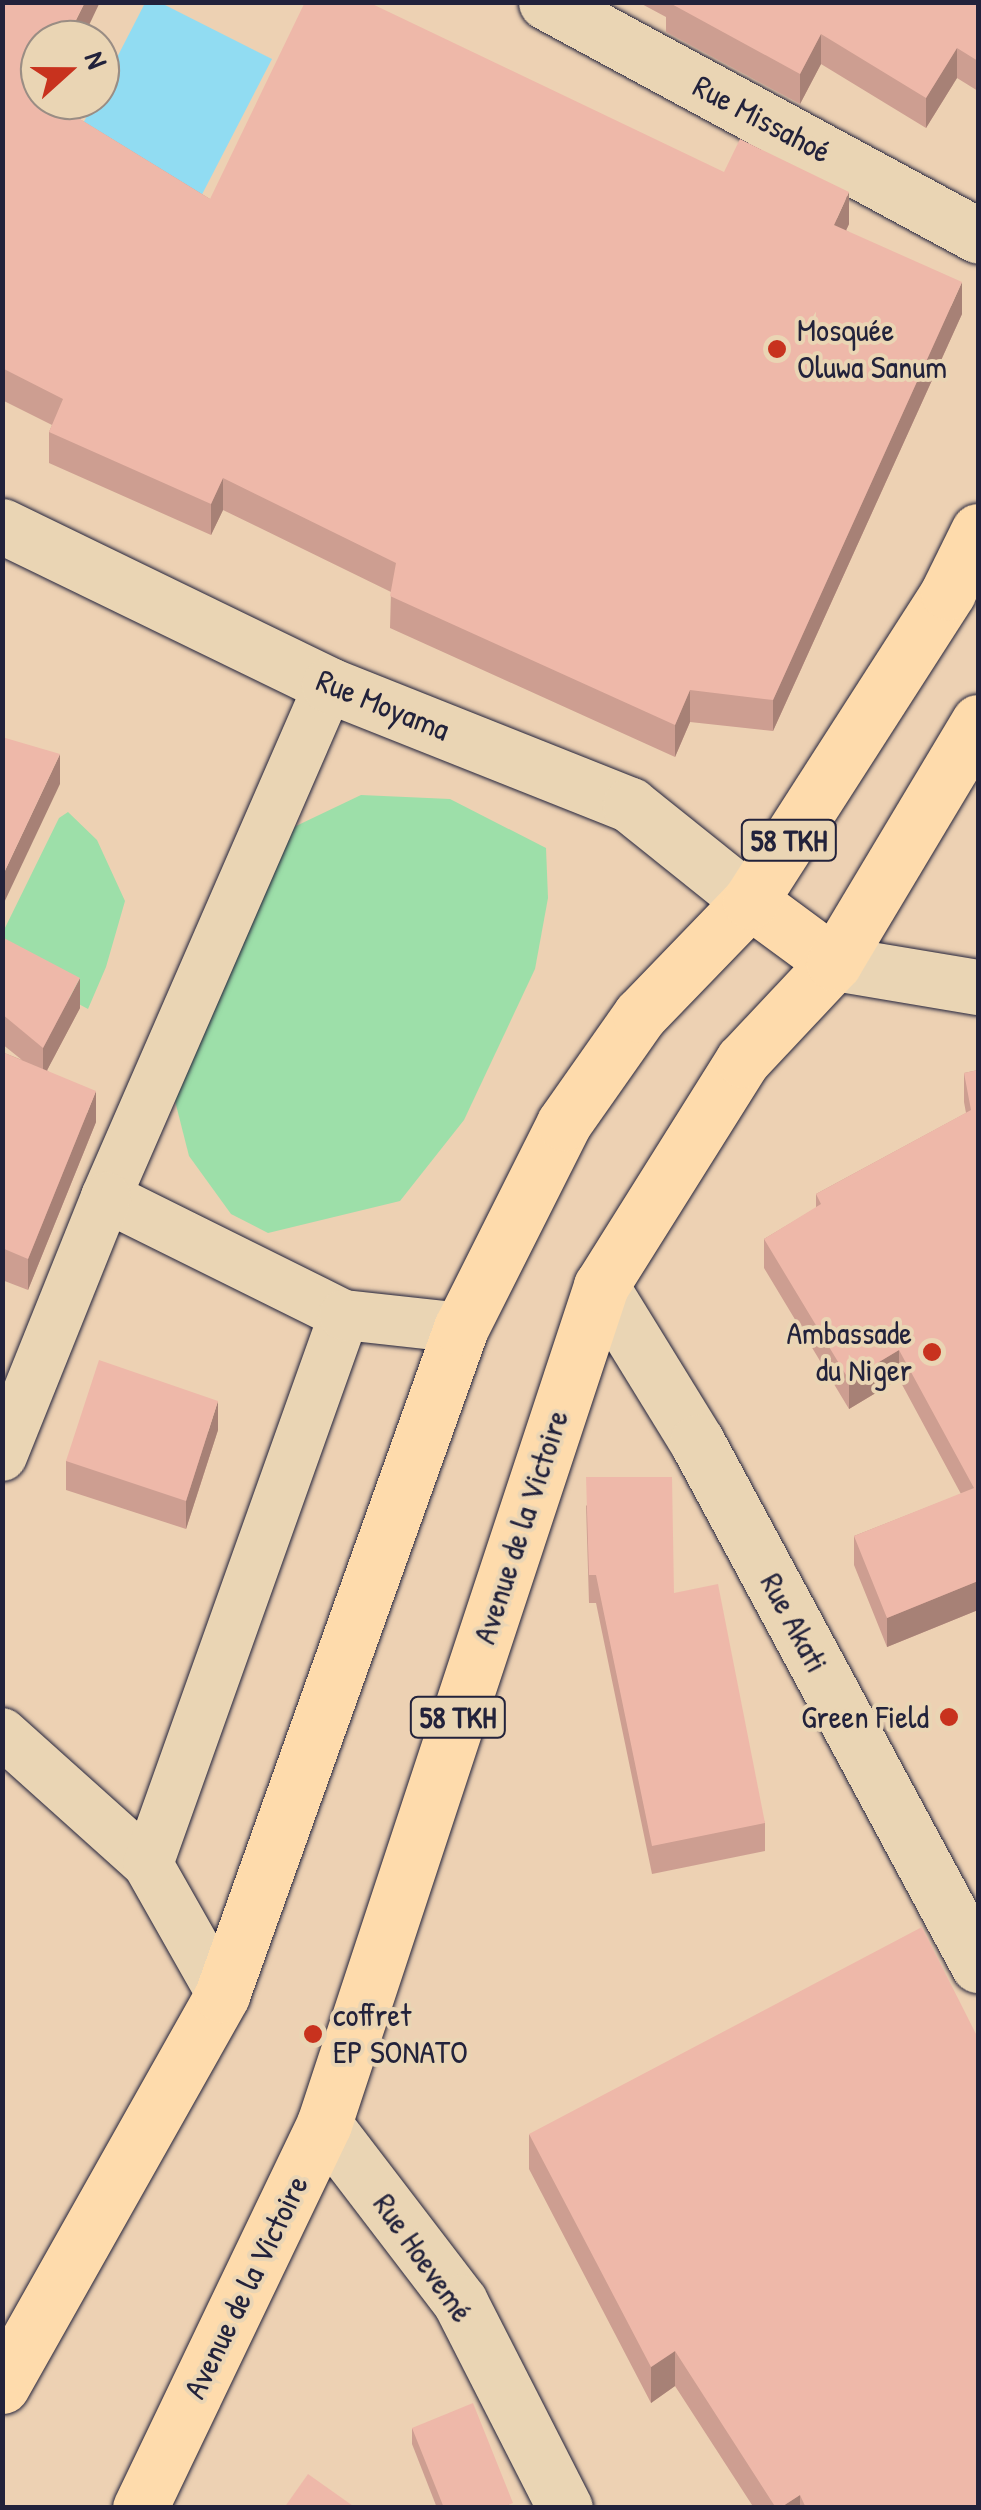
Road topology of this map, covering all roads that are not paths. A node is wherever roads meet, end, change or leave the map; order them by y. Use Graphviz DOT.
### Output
graph roads {
  1 [pos="546,2"];
  2 [pos="978,236"];
  3 [pos="2,526"];
  4 [pos="978,530"];
  5 [pos="329,685"];
  6 [pos="978,722"];
  7 [pos="750,901"];
  8 [pos="834,963"];
  9 [pos="978,986"];
  10 [pos="106,1197"];
  11 [pos="601,1286"];
  12 [pos="344,1315"];
  13 [pos="461,1328"];
  14 [pos="2,1456"];
  15 [pos="2,1733"];
  16 [pos="148,1864"];
  17 [pos="978,1966"];
  18 [pos="222,1995"];
  19 [pos="324,2124"];
  20 [pos="2,2386"];
  21 [pos="140,2508"];
  22 [pos="565,2508"];
  1 -- 2 [label="street, Rue Missahoé"];
  3 -- 5 [label="street, Rue Moyama"];
  4 -- 7 [label="highway, 58 TKH"];
  5 -- 7 [label="street, Rue Moyama"];
  5 -- 10 [label="lane"];
  6 -- 8 [label="highway, Avenue de la Victoire / 58 TKH"];
  7 -- 8 [label="highway"];
  7 -- 13 [label="highway, 58 TKH"];
  8 -- 9 [label="street"];
  8 -- 11 [label="highway, Avenue de la Victoire / 58 TKH"];
  10 -- 12 [label="lane"];
  10 -- 14 [label="lane"];
  11 -- 17 [label="street, Rue Akati"];
  11 -- 19 [label="highway, Avenue de la Victoire / 58 TKH"];
  12 -- 13 [label="lane"];
  12 -- 16 [label="lane"];
  13 -- 18 [label="highway, 58 TKH"];
  15 -- 16 [label="lane"];
  16 -- 18 [label="lane"];
  18 -- 20 [label="highway, 58 TKH"];
  19 -- 21 [label="highway, Avenue de la Victoire / 58 TKH"];
  19 -- 22 [label="street, Rue Hoevemé"];
}
